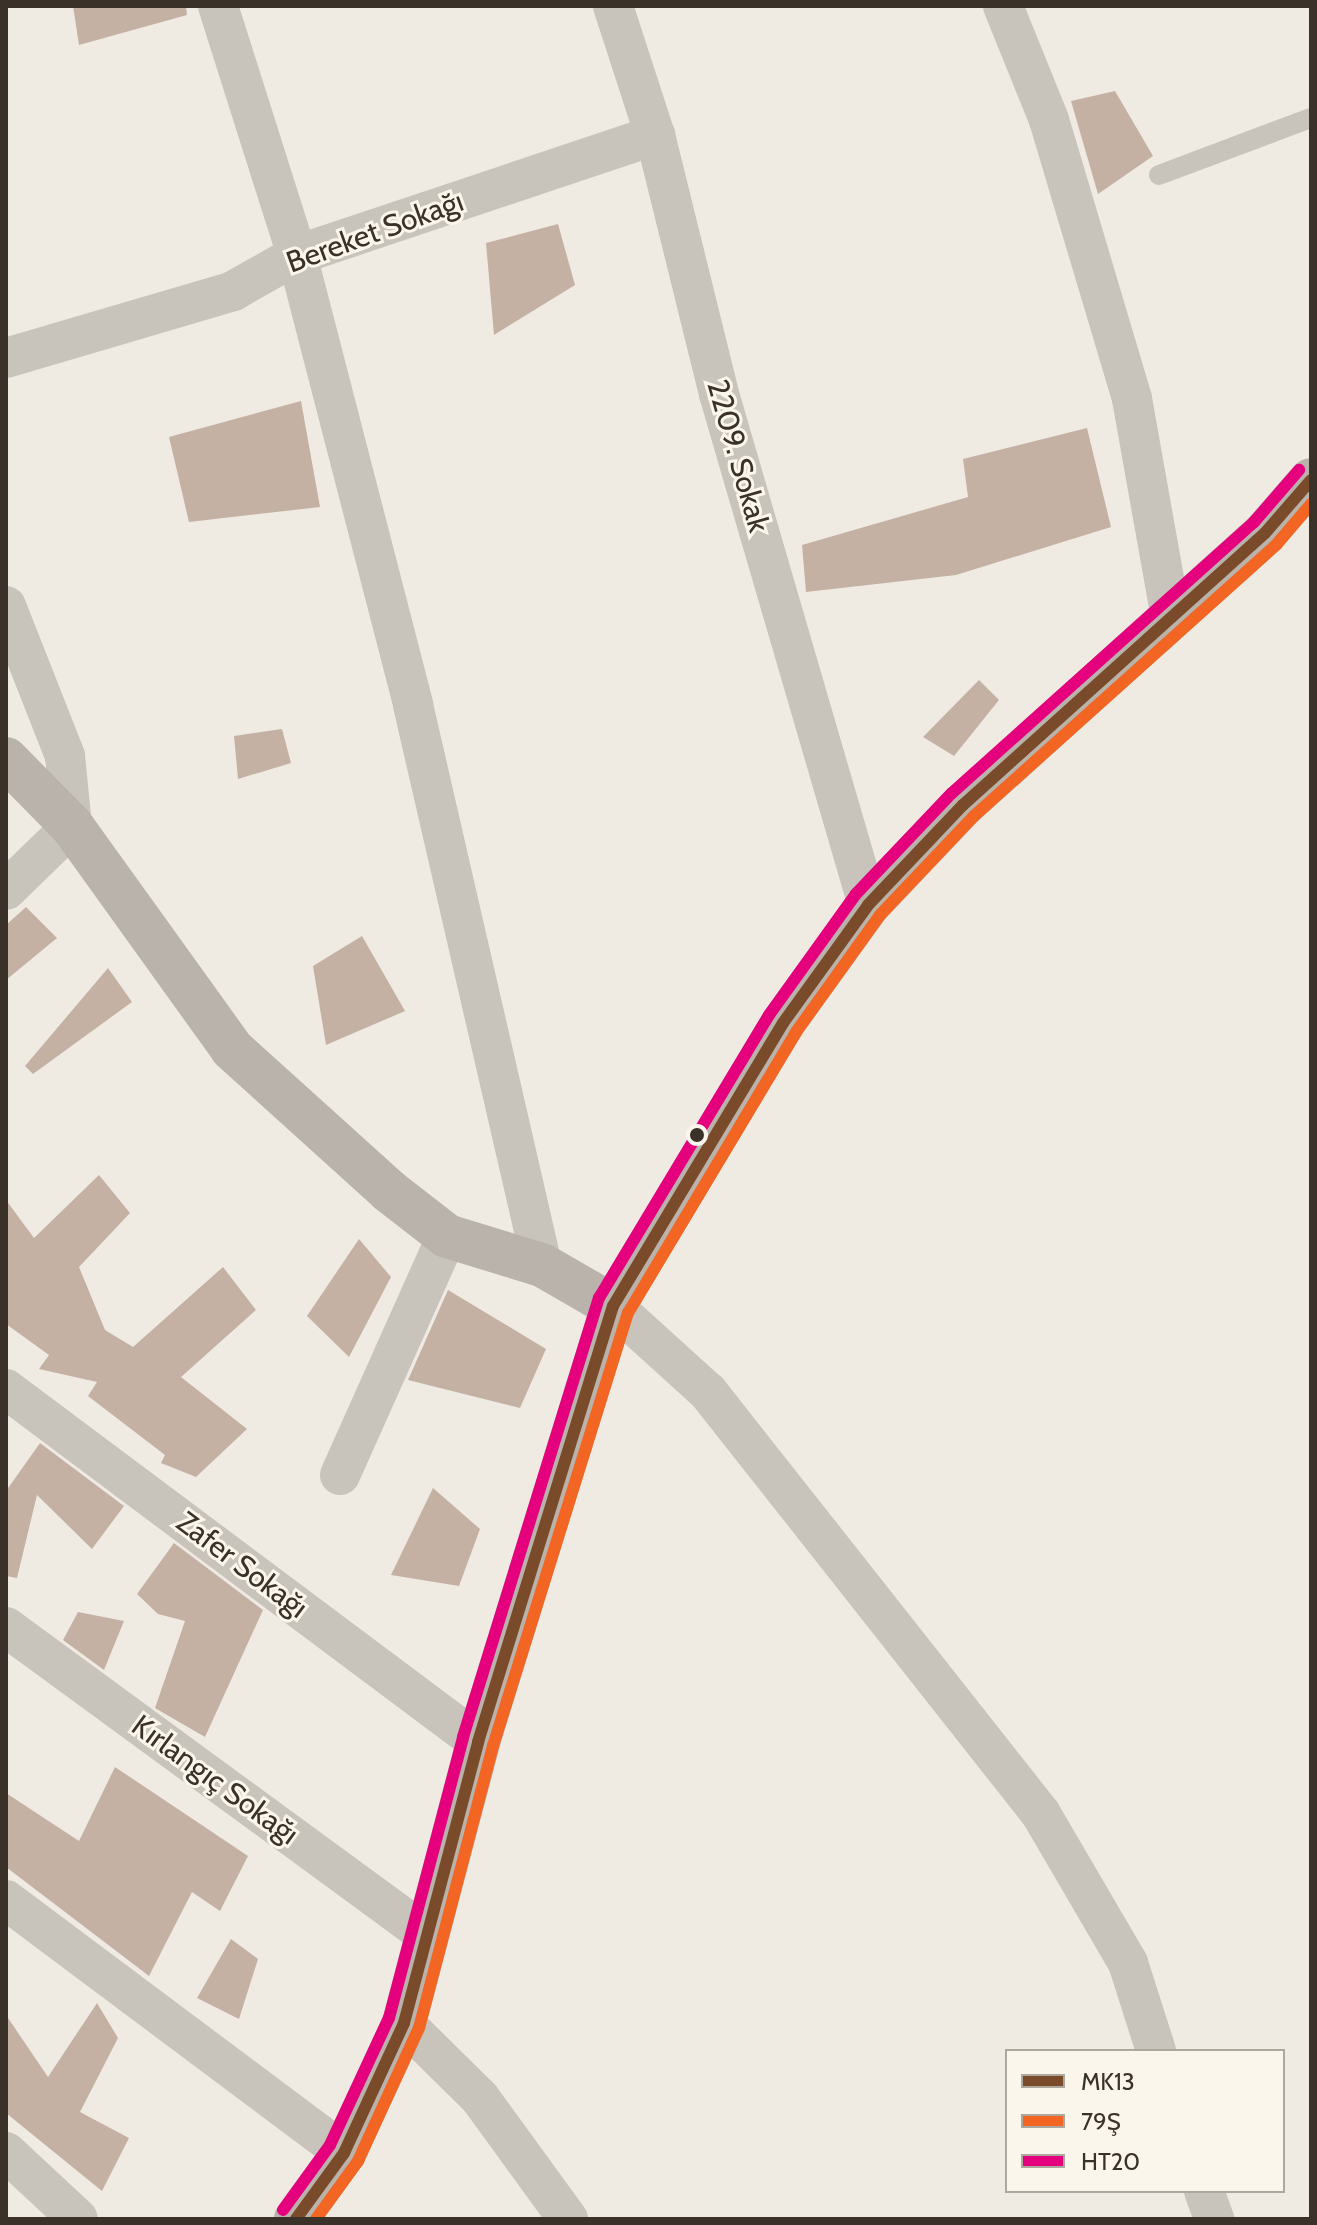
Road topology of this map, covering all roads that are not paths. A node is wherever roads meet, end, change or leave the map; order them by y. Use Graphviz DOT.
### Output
graph roads {
  1 [pos="218,6"];
  2 [pos="613,6"];
  3 [pos="1003,6"];
  4 [pos="1311,118"];
  5 [pos="655,135"];
  6 [pos="1159,175"];
  7 [pos="297,255"];
  8 [pos="6,358"];
  9 [pos="1311,480"];
  10 [pos="6,606"];
  11 [pos="1171,618"];
  12 [pos="6,759"];
  13 [pos="72,826"];
  14 [pos="6,890"];
  15 [pos="868,905"];
  16 [pos="447,1236"];
  17 [pos="542,1265"];
  18 [pos="613,1306"];
  19 [pos="6,1389"];
  20 [pos="340,1475"];
  21 [pos="6,1627"];
  22 [pos="478,1742"];
  23 [pos="6,1900"];
  24 [pos="424,1933"];
  25 [pos="404,2023"];
  26 [pos="1155,2049"];
  27 [pos="6,2152"];
  28 [pos="344,2153"];
  29 [pos="1205,2193"];
  30 [pos="300,2218"];
  31 [pos="78,2219"];
  32 [pos="568,2219"];
  33 [pos="1214,2219"];
  1 -- 7 [label="street"];
  2 -- 5 [label="street, 2209. Sokak"];
  3 -- 11 [label="street"];
  4 -- 6 [label="lane"];
  5 -- 7 [label="street, Bereket Sokağı"];
  5 -- 15 [label="street, 2209. Sokak"];
  7 -- 8 [label="street, Bereket Sokağı"];
  7 -- 17 [label="street"];
  9 -- 11 [label="main road"];
  10 -- 13 [label="street"];
  11 -- 15 [label="main road"];
  12 -- 13 [label="main road"];
  13 -- 14 [label="street"];
  13 -- 16 [label="main road"];
  15 -- 18 [label="main road"];
  16 -- 17 [label="main road"];
  16 -- 20 [label="street"];
  17 -- 18 [label="main road"];
  18 -- 22 [label="main road"];
  18 -- 26 [label="street"];
  19 -- 22 [label="street, Zafer Sokağı"];
  21 -- 24 [label="street, Kırlangıç Sokağı"];
  22 -- 24 [label="main road"];
  23 -- 28 [label="street"];
  24 -- 25 [label="main road"];
  25 -- 28 [label="main road"];
  25 -- 32 [label="street"];
  27 -- 31 [label="street"];
  28 -- 30 [label="main road"];
  29 -- 33 [label="street"];
}
